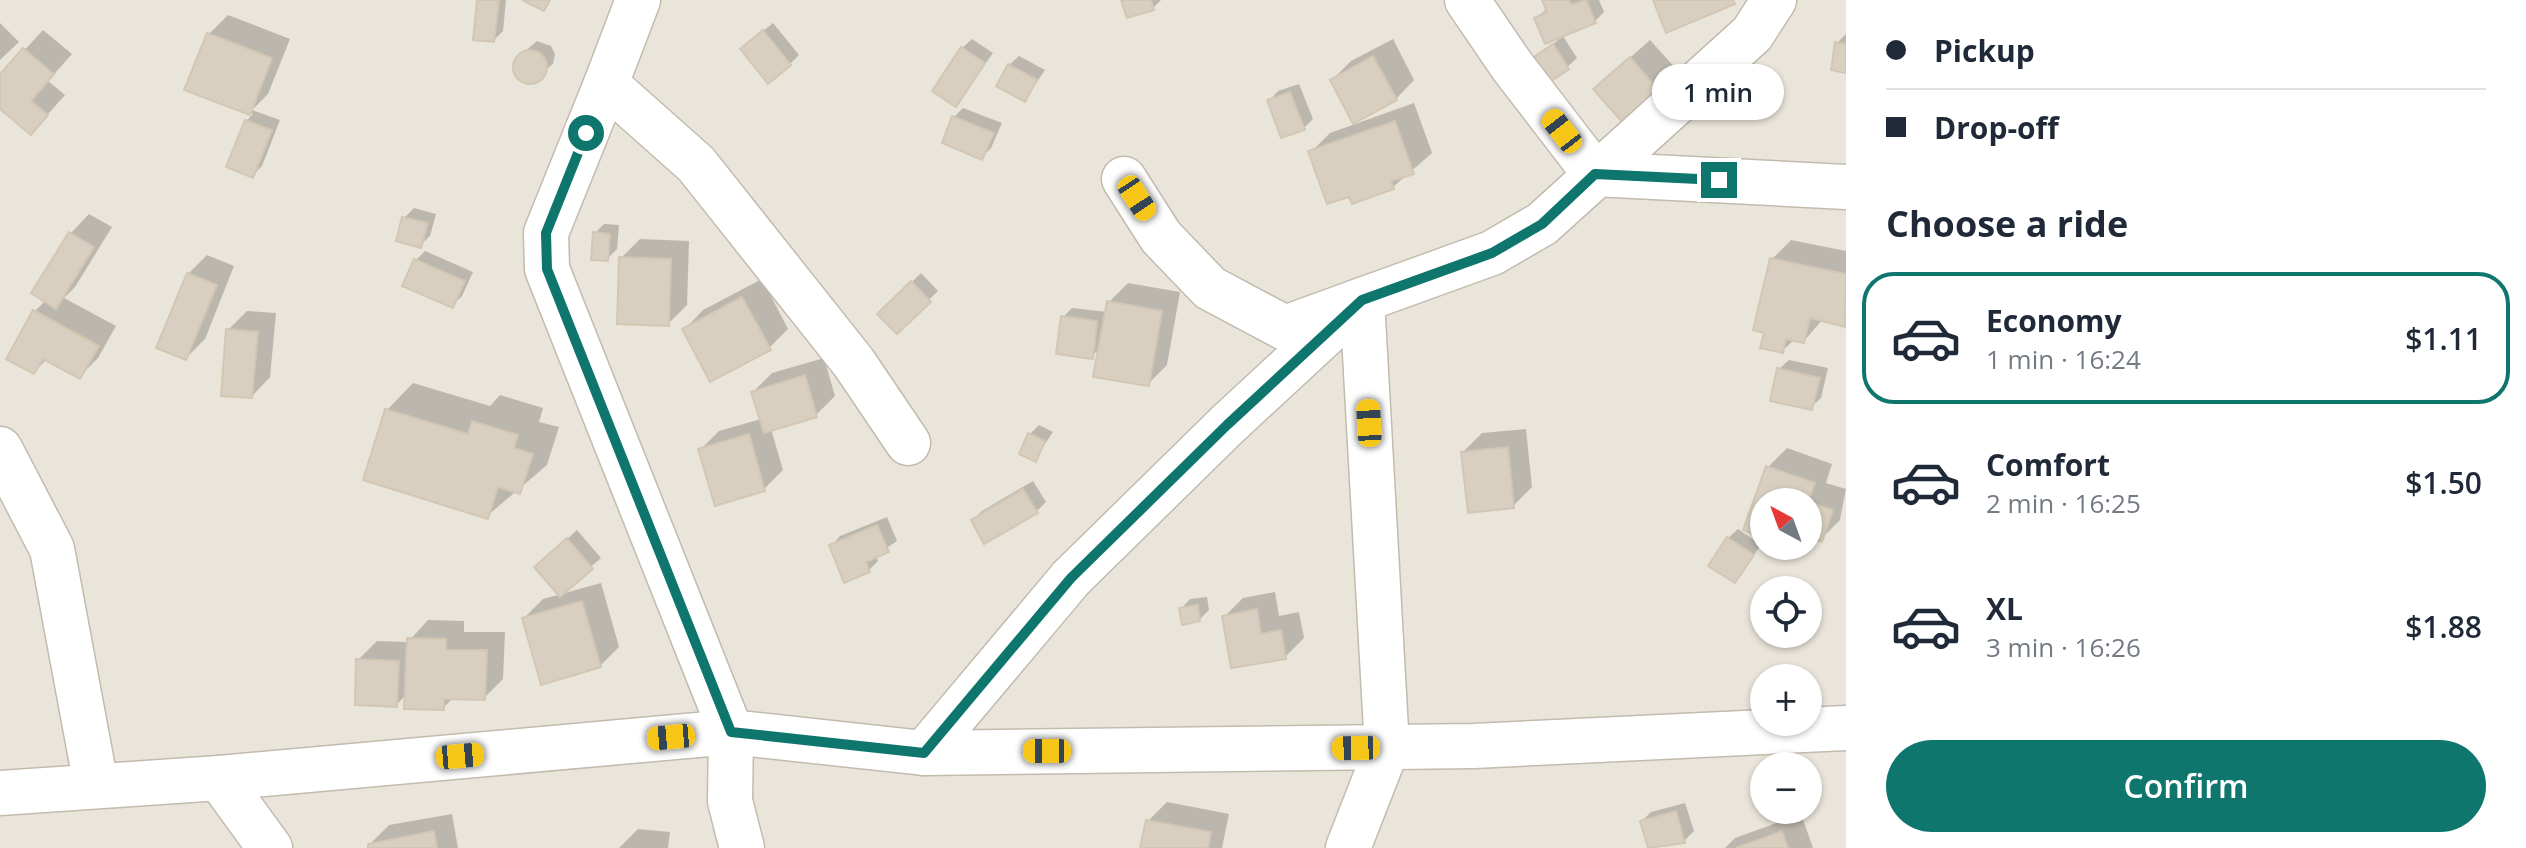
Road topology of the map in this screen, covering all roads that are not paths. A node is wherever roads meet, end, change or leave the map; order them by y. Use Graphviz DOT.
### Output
graph roads {
  1 [pos="638,0"];
  2 [pos="1467,0"];
  3 [pos="1774,0"];
  4 [pos="606,84"];
  5 [pos="1595,174"];
  6 [pos="1124,179"];
  7 [pos="1846,187"];
  8 [pos="1362,300"];
  9 [pos="908,443"];
  10 [pos="0,449"];
  11 [pos="1846,728"];
  12 [pos="731,732"];
  13 [pos="1387,748"];
  14 [pos="924,753"];
  15 [pos="219,778"];
  16 [pos="96,785"];
  17 [pos="0,793"];
  18 [pos="270,848"];
  19 [pos="742,848"];
  20 [pos="1348,848"];
  1 -- 4 [label="street"];
  2 -- 5 [label="street"];
  3 -- 5 [label="street"];
  4 -- 9 [label="street"];
  4 -- 12 [label="street"];
  5 -- 7 [label="street"];
  5 -- 8 [label="street"];
  6 -- 8 [label="street"];
  8 -- 13 [label="street"];
  8 -- 14 [label="street"];
  10 -- 16 [label="street"];
  11 -- 13 [label="street"];
  12 -- 14 [label="street"];
  12 -- 15 [label="street"];
  12 -- 19 [label="street"];
  13 -- 14 [label="street"];
  13 -- 20 [label="street"];
  15 -- 16 [label="street"];
  15 -- 18 [label="street"];
  16 -- 17 [label="street"];
}
